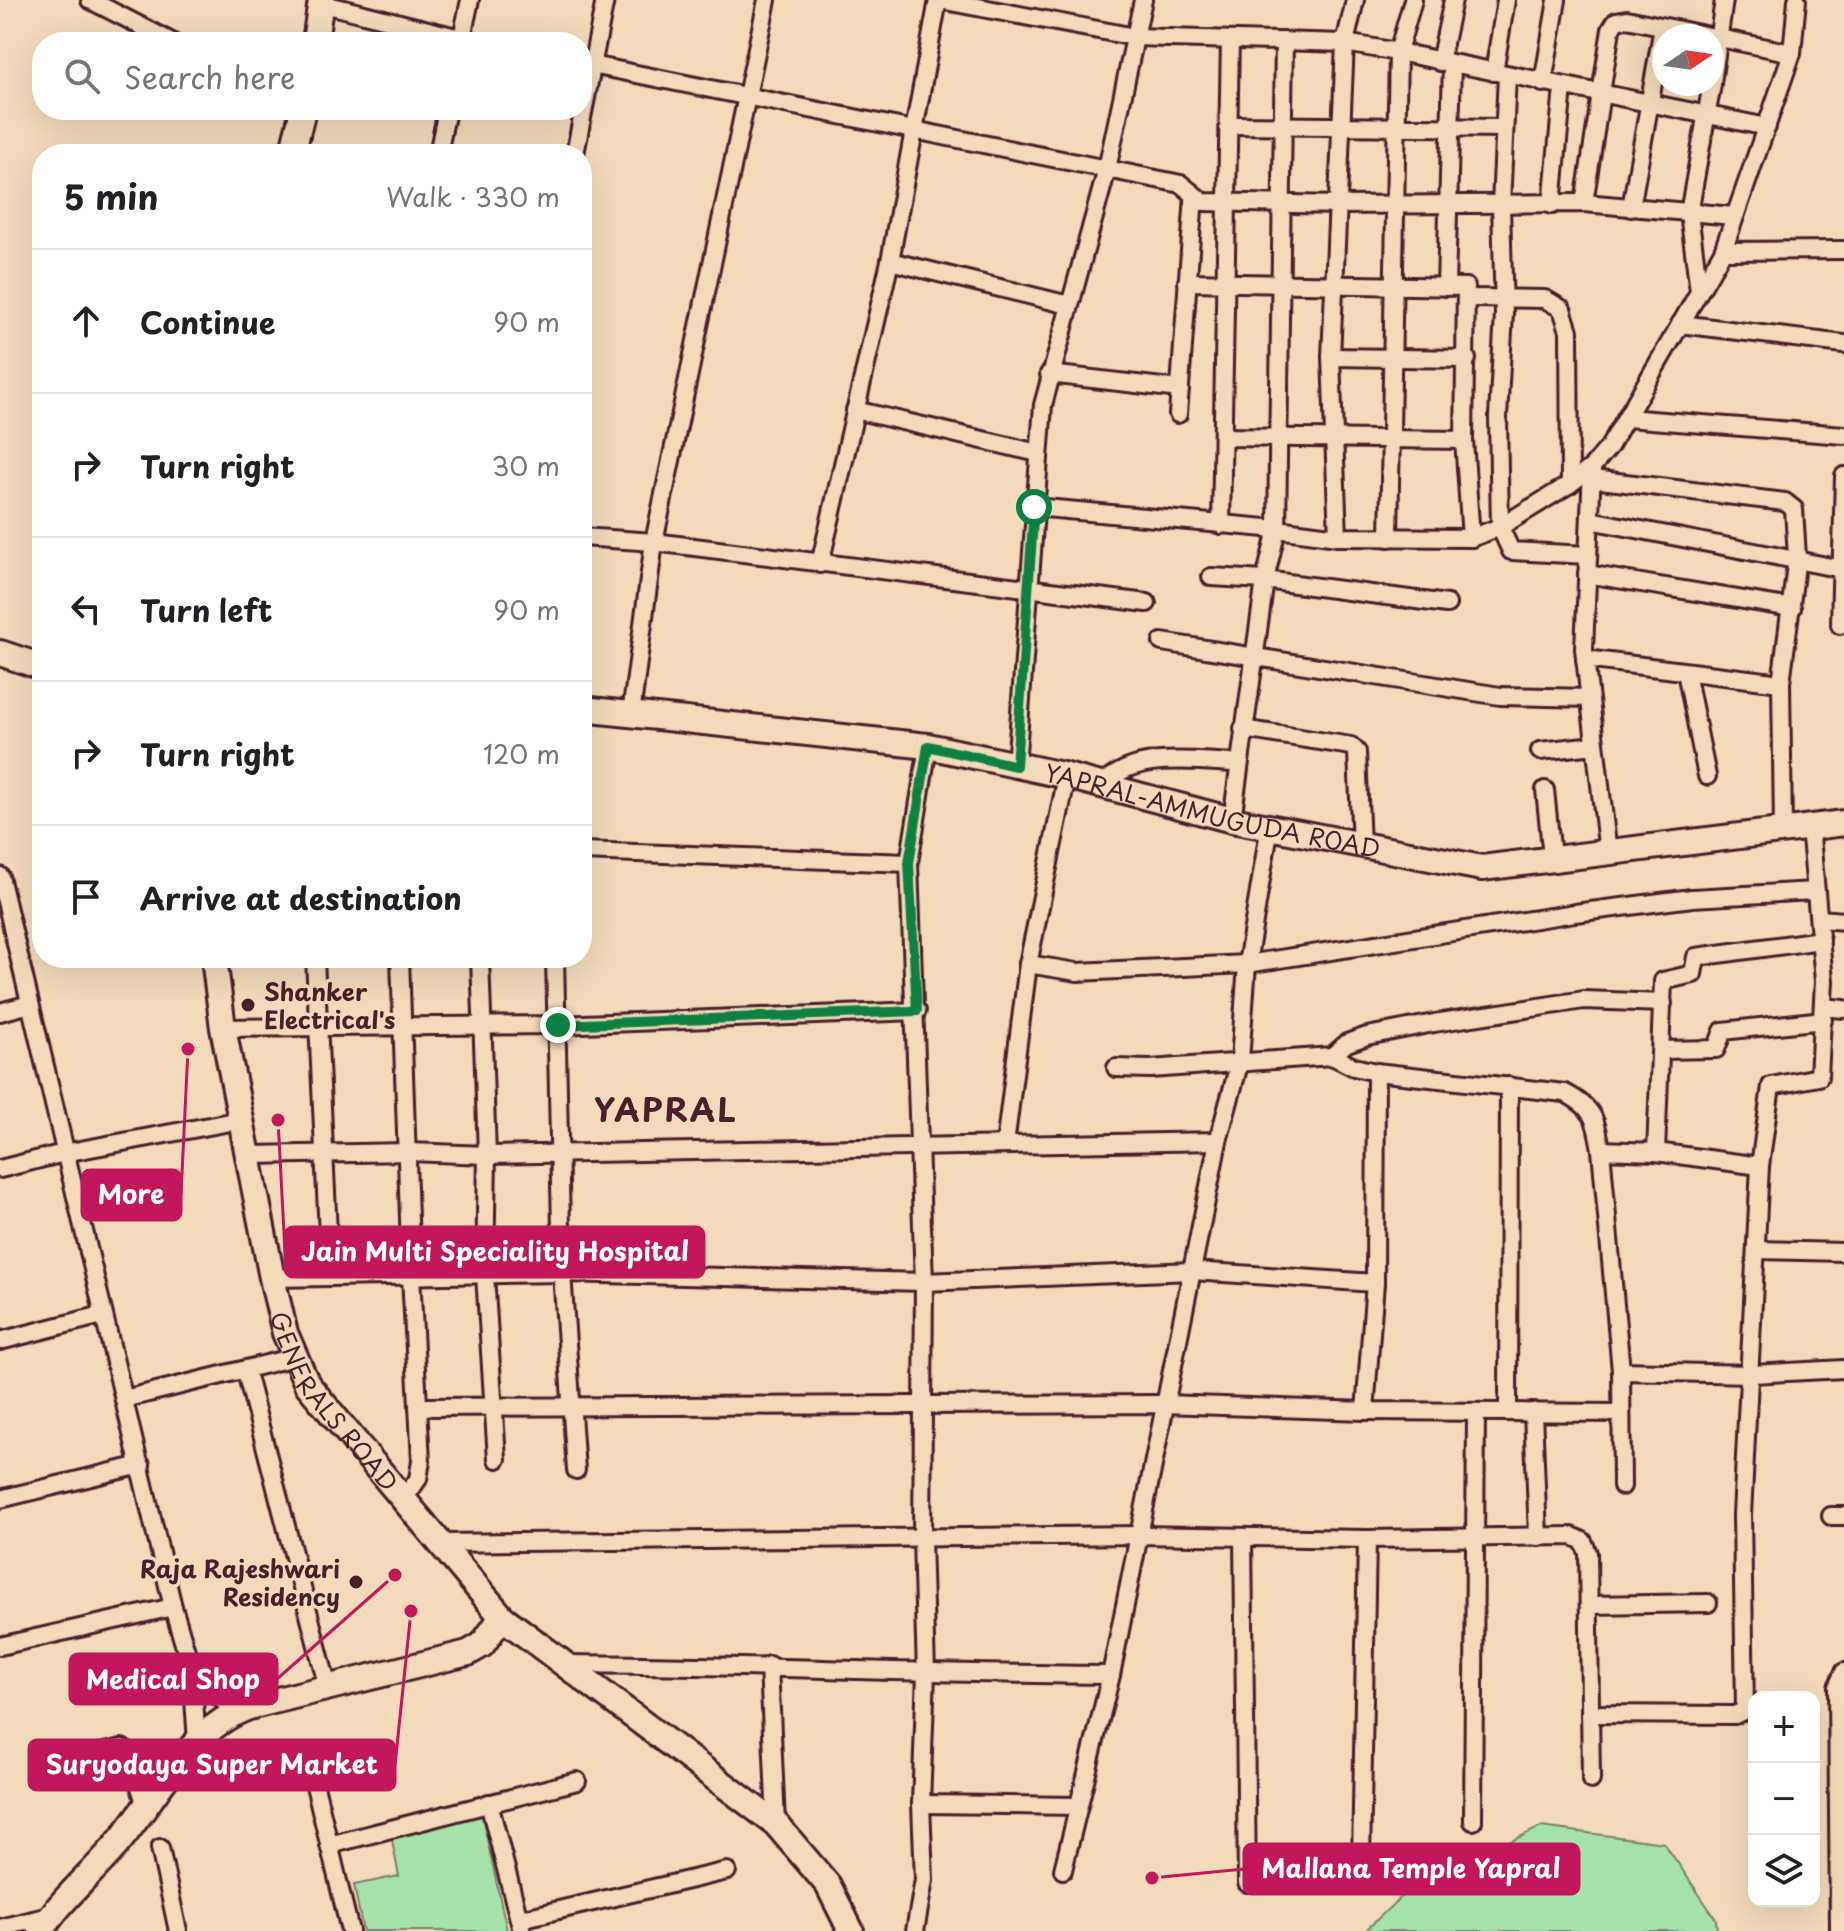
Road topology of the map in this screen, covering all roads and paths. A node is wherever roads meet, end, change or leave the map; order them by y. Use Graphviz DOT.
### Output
graph roads {
  1 [pos="90,0"];
  2 [pos="470,0"];
  3 [pos="605,0"];
  4 [pos="767,0"];
  5 [pos="939,0"];
  6 [pos="1143,0"];
  7 [pos="1355,0"];
  8 [pos="1413,0"];
  9 [pos="1453,0"];
  10 [pos="1506,0"];
  11 [pos="1557,0"];
  12 [pos="1724,0"];
  13 [pos="1797,0"];
  14 [pos="321,1"];
  15 [pos="1721,24"];
  16 [pos="1652,25"];
  17 [pos="152,32"];
  18 [pos="316,32"];
  19 [pos="433,32"];
  20 [pos="467,32"];
  21 [pos="1135,37"];
  22 [pos="1724,37"];
  23 [pos="1230,40"];
  24 [pos="1284,41"];
  25 [pos="1345,43"];
  26 [pos="592,49"];
  27 [pos="1398,52"];
  28 [pos="1792,53"];
  29 [pos="1446,63"];
  30 [pos="592,65"];
  31 [pos="1500,74"];
  32 [pos="1652,79"];
  33 [pos="1543,83"];
  34 [pos="1563,87"];
  35 [pos="1599,94"];
  36 [pos="747,96"];
  37 [pos="1710,96"];
  38 [pos="1647,103"];
  39 [pos="1707,115"];
  40 [pos="300,120"];
  41 [pos="445,120"];
  42 [pos="580,120"];
  43 [pos="1230,125"];
  44 [pos="1284,125"];
  45 [pos="1341,126"];
  46 [pos="1447,126"];
  47 [pos="1396,127"];
  48 [pos="1767,127"];
  49 [pos="1504,128"];
  50 [pos="913,130"];
  51 [pos="294,144"];
  52 [pos="440,144"];
  53 [pos="576,144"];
  54 [pos="1107,169"];
  55 [pos="1194,196"];
  56 [pos="1228,201"];
  57 [pos="1283,203"];
  58 [pos="1584,203"];
  59 [pos="1338,205"];
  60 [pos="1394,205"];
  61 [pos="1450,205"];
  62 [pos="1501,205"];
  63 [pos="1552,205"];
  64 [pos="1631,208"];
  65 [pos="1689,213"];
  66 [pos="1734,216"];
  67 [pos="1844,250"];
  68 [pos="1723,251"];
  69 [pos="890,261"];
  70 [pos="1187,282"];
  71 [pos="1227,283"];
  72 [pos="1281,284"];
  73 [pos="1334,285"];
  74 [pos="1393,286"];
  75 [pos="1446,287"];
  76 [pos="1699,291"];
  77 [pos="1503,296"];
  78 [pos="1466,298"];
  79 [pos="1069,305"];
  80 [pos="1680,324"];
  81 [pos="1844,344"];
  82 [pos="1331,357"];
  83 [pos="1392,357"];
  84 [pos="1467,359"];
  85 [pos="1049,374"];
  86 [pos="1180,389"];
  87 [pos="855,410"];
  88 [pos="1178,414"];
  89 [pos="1626,418"];
  90 [pos="1844,435"];
  91 [pos="1223,437"];
  92 [pos="1279,438"];
  93 [pos="1333,439"];
  94 [pos="1464,440"];
  95 [pos="1389,441"];
  96 [pos="1038,453"];
  97 [pos="1592,473"];
  98 [pos="1844,476"];
  99 [pos="1570,484"];
  100 [pos="1034,507"];
  101 [pos="1590,520"];
  102 [pos="1221,525"];
  103 [pos="1500,527"];
  104 [pos="1277,529"];
  105 [pos="1338,537"];
  106 [pos="592,538"];
  107 [pos="1389,538"];
  108 [pos="1471,538"];
  109 [pos="654,542"];
  110 [pos="1588,555"];
  111 [pos="1797,557"];
  112 [pos="1842,558"];
  113 [pos="820,564"];
  114 [pos="1587,574"];
  115 [pos="1211,577"];
  116 [pos="1265,580"];
  117 [pos="1028,590"];
  118 [pos="1147,603"];
  119 [pos="1447,604"];
  120 [pos="1792,608"];
  121 [pos="1840,625"];
  122 [pos="1162,642"];
  123 [pos="0,653"];
  124 [pos="1254,655"];
  125 [pos="1585,659"];
  126 [pos="32,664"];
  127 [pos="1686,672"];
  128 [pos="1781,683"];
  129 [pos="1589,698"];
  130 [pos="592,710"];
  131 [pos="631,714"];
  132 [pos="1243,729"];
  133 [pos="1595,745"];
  134 [pos="928,746"];
  135 [pos="1540,751"];
  136 [pos="1239,763"];
  137 [pos="1016,766"];
  138 [pos="1067,776"];
  139 [pos="1707,776"];
  140 [pos="1101,786"];
  141 [pos="1545,790"];
  142 [pos="1232,820"];
  143 [pos="1844,823"];
  144 [pos="1270,825"];
  145 [pos="1810,826"];
  146 [pos="1783,829"];
  147 [pos="1361,846"];
  148 [pos="592,851"];
  149 [pos="1608,853"];
  150 [pos="1552,857"];
  151 [pos="909,863"];
  152 [pos="0,876"];
  153 [pos="1814,891"];
  154 [pos="1820,919"];
  155 [pos="1844,921"];
  156 [pos="1821,940"];
  157 [pos="1028,964"];
  158 [pos="1247,964"];
  159 [pos="215,968"];
  160 [pos="315,968"];
  161 [pos="400,968"];
  162 [pos="480,968"];
  163 [pos="555,968"];
  164 [pos="1663,1003"];
  165 [pos="30,1004"];
  166 [pos="1844,1009"];
  167 [pos="917,1011"];
  168 [pos="0,1012"];
  169 [pos="1823,1014"];
  170 [pos="317,1025"];
  171 [pos="482,1025"];
  172 [pos="558,1025"];
  173 [pos="402,1026"];
  174 [pos="223,1028"];
  175 [pos="1661,1050"];
  176 [pos="1332,1056"];
  177 [pos="1240,1061"];
  178 [pos="1116,1068"];
  179 [pos="1376,1072"];
  180 [pos="1509,1086"];
  181 [pos="241,1120"];
  182 [pos="1218,1141"];
  183 [pos="1005,1145"];
  184 [pos="918,1148"];
  185 [pos="1601,1150"];
  186 [pos="327,1152"];
  187 [pos="409,1152"];
  188 [pos="1656,1152"];
  189 [pos="64,1153"];
  190 [pos="560,1153"];
  191 [pos="249,1155"];
  192 [pos="487,1155"];
  193 [pos="1760,1166"];
  194 [pos="0,1169"];
  195 [pos="1757,1250"];
  196 [pos="1844,1252"];
  197 [pos="1192,1271"];
  198 [pos="562,1273"];
  199 [pos="485,1275"];
  200 [pos="411,1276"];
  201 [pos="330,1277"];
  202 [pos="272,1278"];
  203 [pos="924,1282"];
  204 [pos="1375,1283"];
  205 [pos="102,1315"];
  206 [pos="0,1341"];
  207 [pos="295,1357"];
  208 [pos="1844,1369"];
  209 [pos="1621,1371"];
  210 [pos="246,1372"];
  211 [pos="1752,1374"];
  212 [pos="124,1399"];
  213 [pos="573,1404"];
  214 [pos="1164,1404"];
  215 [pos="922,1405"];
  216 [pos="418,1407"];
  217 [pos="493,1407"];
  218 [pos="1365,1411"];
  219 [pos="1508,1411"];
  220 [pos="1476,1412"];
  221 [pos="1533,1412"];
  222 [pos="1620,1413"];
  223 [pos="497,1459"];
  224 [pos="141,1465"];
  225 [pos="576,1470"];
  226 [pos="1622,1486"];
  227 [pos="0,1499"];
  228 [pos="404,1499"];
  229 [pos="1138,1535"];
  230 [pos="1243,1537"];
  231 [pos="1538,1537"];
  232 [pos="1475,1538"];
  233 [pos="1367,1539"];
  234 [pos="922,1540"];
  235 [pos="441,1543"];
  236 [pos="1708,1603"];
  237 [pos="1589,1605"];
  238 [pos="173,1607"];
  239 [pos="502,1617"];
  240 [pos="0,1646"];
  241 [pos="567,1664"];
  242 [pos="769,1665"];
  243 [pos="192,1671"];
  244 [pos="1844,1672"];
  245 [pos="926,1673"];
  246 [pos="1111,1675"];
  247 [pos="328,1688"];
  248 [pos="235,1712"];
  249 [pos="1590,1714"];
  250 [pos="197,1742"];
  251 [pos="37,1768"];
  252 [pos="312,1773"];
  253 [pos="1591,1780"];
  254 [pos="577,1781"];
  255 [pos="489,1803"];
  256 [pos="921,1804"];
  257 [pos="146,1806"];
  258 [pos="1077,1806"];
  259 [pos="1473,1821"];
  260 [pos="776,1824"];
  261 [pos="329,1845"];
  262 [pos="160,1848"];
  263 [pos="1361,1861"];
  264 [pos="1063,1870"];
  265 [pos="727,1871"];
  266 [pos="1247,1883"];
  267 [pos="45,1924"];
  268 [pos="521,1925"];
  269 [pos="0,1927"];
  270 [pos="1840,1929"];
  271 [pos="178,1931"];
  272 [pos="350,1931"];
  273 [pos="851,1931"];
  274 [pos="915,1931"];
  1 -- 17 [label="street"];
  2 -- 20 [label="street"];
  3 -- 26 [label="street"];
  4 -- 36 [label="street"];
  5 -- 21 [label="street"];
  5 -- 50 [label="street"];
  6 -- 21 [label="street"];
  7 -- 25 [label="street"];
  8 -- 27 [label="street"];
  9 -- 29 [label="street"];
  10 -- 31 [label="street"];
  11 -- 33 [label="street"];
  12 -- 15 [label="street"];
  13 -- 28 [label="street"];
  14 -- 18 [label="street"];
  14 -- 19 [label="street"];
  16 -- 35 [label="street"];
  21 -- 23 [label="street"];
  21 -- 54 [label="street"];
  22 -- 28 [label="street"];
  23 -- 24 [label="street"];
  23 -- 43 [label="street"];
  24 -- 25 [label="street"];
  24 -- 44 [label="street"];
  25 -- 27 [label="street"];
  25 -- 45 [label="street"];
  27 -- 29 [label="street"];
  27 -- 47 [label="street"];
  28 -- 48 [label="street"];
  29 -- 31 [label="street"];
  29 -- 46 [label="street"];
  30 -- 36 [label="street"];
  31 -- 33 [label="street"];
  31 -- 49 [label="street"];
  32 -- 38 [label="street"];
  33 -- 34 [label="street"];
  34 -- 35 [label="street"];
  34 -- 63 [label="street"];
  35 -- 38 [label="street"];
  35 -- 58 [label="street"];
  36 -- 50 [label="street"];
  36 -- 109 [label="street"];
  37 -- 39 [label="street"];
  38 -- 39 [label="street"];
  38 -- 64 [label="street"];
  39 -- 48 [label="street"];
  39 -- 65 [label="street"];
  40 -- 51 [label="street"];
  41 -- 52 [label="street"];
  42 -- 53 [label="street"];
  43 -- 44 [label="street"];
  43 -- 56 [label="street"];
  44 -- 45 [label="street"];
  44 -- 57 [label="street"];
  45 -- 47 [label="street"];
  45 -- 59 [label="street"];
  46 -- 47 [label="street"];
  46 -- 49 [label="street"];
  46 -- 61 [label="street"];
  47 -- 60 [label="street"];
  48 -- 66 [label="street"];
  49 -- 62 [label="street"];
  50 -- 54 [label="street"];
  50 -- 69 [label="street"];
  54 -- 55 [label="street"];
  54 -- 79 [label="street"];
  55 -- 56 [label="street"];
  55 -- 70 [label="street"];
  56 -- 57 [label="street"];
  56 -- 71 [label="street"];
  57 -- 59 [label="street"];
  57 -- 72 [label="street"];
  58 -- 63 [label="street"];
  58 -- 64 [label="street"];
  59 -- 60 [label="street"];
  59 -- 73 [label="street"];
  60 -- 61 [label="street"];
  60 -- 74 [label="street"];
  61 -- 62 [label="street"];
  61 -- 75 [label="street"];
  62 -- 63 [label="street"];
  62 -- 77 [label="street"];
  64 -- 65 [label="street"];
  65 -- 66 [label="street"];
  65 -- 76 [label="street"];
  66 -- 68 [label="street"];
  67 -- 68 [label="street"];
  68 -- 76 [label="street"];
  69 -- 79 [label="street"];
  69 -- 87 [label="street"];
  70 -- 71 [label="street"];
  70 -- 86 [label="street"];
  71 -- 72 [label="street"];
  71 -- 91 [label="street"];
  72 -- 73 [label="street"];
  72 -- 92 [label="street"];
  73 -- 74 [label="street"];
  73 -- 82 [label="street"];
  74 -- 75 [label="street"];
  74 -- 83 [label="street"];
  75 -- 78 [label="street"];
  76 -- 80 [label="street"];
  77 -- 78 [label="street"];
  77 -- 99 [label="street"];
  77 -- 103 [label="street"];
  78 -- 84 [label="street"];
  79 -- 85 [label="street"];
  80 -- 81 [label="street"];
  80 -- 89 [label="street"];
  82 -- 83 [label="street"];
  82 -- 93 [label="street"];
  83 -- 84 [label="street"];
  83 -- 95 [label="street"];
  84 -- 94 [label="street"];
  85 -- 86 [label="street"];
  85 -- 96 [label="street"];
  86 -- 88 [label="street"];
  87 -- 96 [label="street"];
  87 -- 113 [label="street"];
  89 -- 90 [label="street"];
  89 -- 97 [label="street"];
  91 -- 92 [label="street"];
  91 -- 102 [label="street"];
  92 -- 93 [label="street"];
  92 -- 104 [label="street"];
  93 -- 95 [label="street"];
  93 -- 105 [label="street"];
  94 -- 95 [label="street"];
  94 -- 108 [label="street"];
  95 -- 107 [label="street"];
  96 -- 100 [label="street"];
  97 -- 99 [label="street"];
  97 -- 101 [label="street"];
  97 -- 111 [label="street"];
  98 -- 112 [label="street"];
  99 -- 103 [label="street"];
  100 -- 102 [label="street"];
  100 -- 117 [label="street"];
  101 -- 110 [label="street"];
  101 -- 111 [label="street"];
  102 -- 104 [label="street"];
  103 -- 108 [label="street"];
  103 -- 110 [label="street"];
  104 -- 105 [label="street"];
  104 -- 116 [label="street"];
  105 -- 107 [label="street"];
  106 -- 109 [label="street"];
  107 -- 108 [label="street"];
  109 -- 113 [label="street"];
  109 -- 131 [label="street"];
  110 -- 114 [label="street"];
  111 -- 112 [label="street"];
  111 -- 120 [label="street"];
  112 -- 121 [label="street"];
  113 -- 117 [label="street"];
  114 -- 120 [label="street"];
  114 -- 125 [label="street"];
  115 -- 116 [label="street"];
  116 -- 119 [label="street"];
  116 -- 124 [label="street"];
  117 -- 118 [label="street"];
  117 -- 137 [label="street"];
  120 -- 128 [label="street"];
  122 -- 124 [label="street"];
  123 -- 126 [label="street"];
  124 -- 129 [label="street"];
  124 -- 132 [label="street"];
  125 -- 127 [label="street"];
  125 -- 129 [label="street"];
  127 -- 128 [label="street"];
  127 -- 139 [label="street"];
  128 -- 146 [label="street"];
  129 -- 133 [label="street"];
  130 -- 131 [label="street, YAPRAL-AMMUGUDA ROAD"];
  131 -- 134 [label="street, YAPRAL-AMMUGUDA ROAD"];
  132 -- 136 [label="street"];
  132 -- 147 [label="street"];
  133 -- 135 [label="street"];
  133 -- 149 [label="street"];
  134 -- 137 [label="street, YAPRAL-AMMUGUDA ROAD"];
  134 -- 151 [label="street"];
  136 -- 140 [label="street"];
  136 -- 142 [label="street"];
  137 -- 138 [label="street, YAPRAL-AMMUGUDA ROAD"];
  138 -- 140 [label="street, YAPRAL-AMMUGUDA ROAD"];
  138 -- 157 [label="street"];
  140 -- 142 [label="street, YAPRAL-AMMUGUDA ROAD"];
  141 -- 150 [label="street"];
  142 -- 144 [label="street, YAPRAL-AMMUGUDA ROAD"];
  143 -- 145 [label="street, YAPRAL-AMMUGUDA ROAD"];
  144 -- 147 [label="street, YAPRAL-AMMUGUDA ROAD"];
  144 -- 158 [label="street"];
  145 -- 146 [label="street, YAPRAL-AMMUGUDA ROAD"];
  145 -- 153 [label="street"];
  146 -- 149 [label="street, YAPRAL-AMMUGUDA ROAD"];
  147 -- 150 [label="street, YAPRAL-AMMUGUDA ROAD"];
  148 -- 151 [label="street"];
  149 -- 150 [label="street, YAPRAL-AMMUGUDA ROAD"];
  151 -- 167 [label="street"];
  152 -- 165 [label="street"];
  153 -- 154 [label="street"];
  153 -- 158 [label="street"];
  154 -- 155 [label="street"];
  154 -- 156 [label="street"];
  156 -- 164 [label="street"];
  156 -- 169 [label="street"];
  157 -- 158 [label="street"];
  157 -- 183 [label="street"];
  158 -- 177 [label="street"];
  159 -- 174 [label="street, GENERALS ROAD"];
  160 -- 170 [label="street"];
  161 -- 173 [label="street"];
  162 -- 171 [label="street"];
  163 -- 172 [label="street"];
  164 -- 175 [label="street"];
  164 -- 176 [label="street"];
  165 -- 168 [label="street"];
  165 -- 189 [label="street"];
  166 -- 169 [label="street"];
  167 -- 172 [label="street"];
  167 -- 184 [label="street"];
  169 -- 175 [label="street"];
  169 -- 193 [label="street"];
  170 -- 173 [label="street"];
  170 -- 174 [label="street"];
  170 -- 186 [label="street"];
  171 -- 172 [label="street"];
  171 -- 173 [label="street"];
  171 -- 192 [label="street"];
  172 -- 190 [label="street"];
  173 -- 187 [label="street"];
  174 -- 181 [label="street, GENERALS ROAD"];
  175 -- 188 [label="street"];
  176 -- 177 [label="street"];
  176 -- 179 [label="street"];
  177 -- 178 [label="street"];
  177 -- 182 [label="street"];
  179 -- 180 [label="street"];
  179 -- 204 [label="street"];
  180 -- 185 [label="street"];
  180 -- 219 [label="street"];
  181 -- 189 [label="street"];
  181 -- 191 [label="street, GENERALS ROAD"];
  182 -- 183 [label="street"];
  182 -- 197 [label="street"];
  183 -- 184 [label="street"];
  184 -- 190 [label="street"];
  184 -- 203 [label="street"];
  185 -- 188 [label="street"];
  185 -- 209 [label="street"];
  186 -- 187 [label="street"];
  186 -- 191 [label="street"];
  186 -- 201 [label="street"];
  187 -- 192 [label="street"];
  187 -- 200 [label="street"];
  188 -- 193 [label="street"];
  189 -- 194 [label="street"];
  189 -- 205 [label="street"];
  190 -- 192 [label="street"];
  190 -- 198 [label="street"];
  191 -- 202 [label="street, GENERALS ROAD"];
  192 -- 199 [label="street"];
  193 -- 195 [label="street"];
  195 -- 196 [label="street"];
  195 -- 211 [label="street"];
  197 -- 203 [label="street"];
  197 -- 204 [label="street"];
  197 -- 214 [label="street"];
  198 -- 199 [label="street"];
  198 -- 203 [label="street"];
  198 -- 213 [label="street"];
  199 -- 200 [label="street"];
  199 -- 217 [label="street"];
  200 -- 201 [label="street"];
  200 -- 216 [label="street"];
  201 -- 202 [label="street"];
  202 -- 207 [label="street, GENERALS ROAD"];
  203 -- 215 [label="street"];
  204 -- 218 [label="street"];
  205 -- 206 [label="street"];
  205 -- 212 [label="street"];
  207 -- 210 [label="street"];
  207 -- 228 [label="street, GENERALS ROAD"];
  208 -- 211 [label="street"];
  209 -- 211 [label="street"];
  209 -- 222 [label="street"];
  210 -- 212 [label="street"];
  210 -- 247 [label="street"];
  211 -- 249 [label="street"];
  212 -- 224 [label="street"];
  213 -- 215 [label="street"];
  213 -- 217 [label="street"];
  213 -- 225 [label="street"];
  214 -- 215 [label="street"];
  214 -- 218 [label="street"];
  214 -- 229 [label="street"];
  215 -- 234 [label="street"];
  216 -- 217 [label="street"];
  216 -- 228 [label="street"];
  217 -- 223 [label="street"];
  218 -- 220 [label="street"];
  219 -- 220 [label="street"];
  219 -- 221 [label="street"];
  220 -- 232 [label="street"];
  221 -- 222 [label="street"];
  221 -- 231 [label="street"];
  222 -- 226 [label="street"];
  224 -- 227 [label="street"];
  224 -- 238 [label="street"];
  228 -- 235 [label="street, GENERALS ROAD"];
  229 -- 230 [label="street"];
  229 -- 234 [label="street"];
  229 -- 246 [label="street"];
  230 -- 233 [label="street"];
  230 -- 266 [label="street"];
  231 -- 232 [label="street"];
  231 -- 237 [label="street"];
  232 -- 233 [label="street"];
  232 -- 259 [label="street"];
  233 -- 263 [label="street"];
  234 -- 235 [label="street"];
  234 -- 245 [label="street"];
  235 -- 239 [label="street, GENERALS ROAD"];
  236 -- 237 [label="street"];
  237 -- 249 [label="street"];
  238 -- 240 [label="street"];
  238 -- 243 [label="street"];
  239 -- 241 [label="street, GENERALS ROAD"];
  239 -- 247 [label="street"];
  241 -- 242 [label="street"];
  241 -- 260 [label="street, GENERALS ROAD"];
  242 -- 245 [label="street"];
  242 -- 260 [label="street"];
  243 -- 248 [label="street"];
  243 -- 250 [label="street"];
  244 -- 270 [label="street"];
  245 -- 246 [label="street"];
  245 -- 256 [label="street"];
  246 -- 258 [label="street"];
  247 -- 248 [label="street"];
  248 -- 250 [label="street"];
  249 -- 253 [label="street"];
  250 -- 257 [label="street"];
  251 -- 257 [label="street"];
  252 -- 261 [label="street"];
  254 -- 255 [label="street"];
  255 -- 261 [label="street"];
  255 -- 268 [label="street"];
  256 -- 258 [label="street"];
  256 -- 274 [label="street"];
  257 -- 267 [label="street"];
  258 -- 264 [label="street"];
  260 -- 273 [label="street, GENERALS ROAD"];
  261 -- 272 [label="street"];
  262 -- 271 [label="street"];
  265 -- 268 [label="street"];
  267 -- 269 [label="street"];
}
